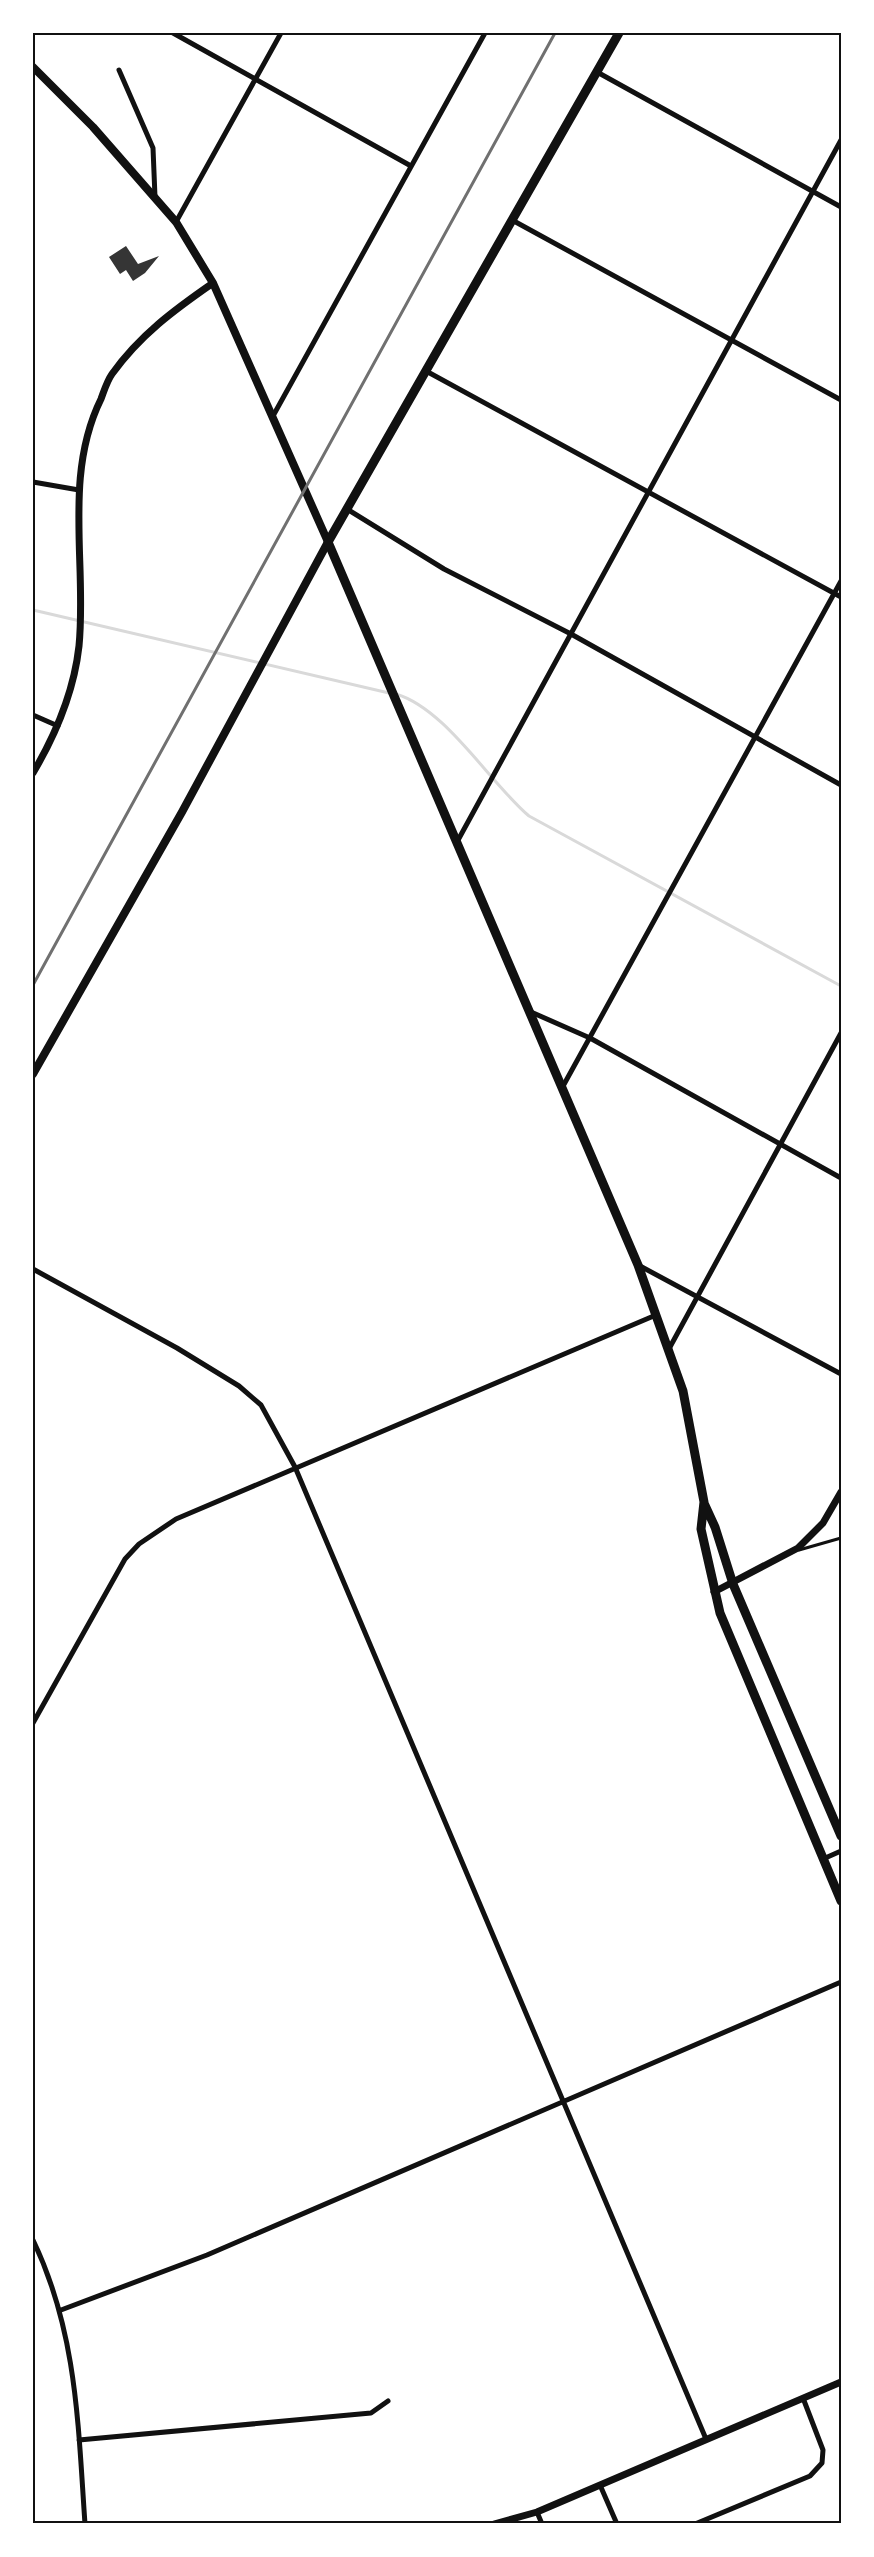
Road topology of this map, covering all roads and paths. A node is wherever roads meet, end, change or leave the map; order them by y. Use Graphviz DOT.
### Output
graph roads {
  1 [pos="173,33"];
  2 [pos="281,33"];
  3 [pos="485,33"];
  4 [pos="620,33"];
  5 [pos="33,67"];
  6 [pos="119,70"];
  7 [pos="597,72"];
  8 [pos="256,79"];
  9 [pos="841,140"];
  10 [pos="411,166"];
  11 [pos="813,191"];
  12 [pos="155,197"];
  13 [pos="841,207"];
  14 [pos="512,220"];
  15 [pos="176,222"];
  16 [pos="213,284"];
  17 [pos="731,340"];
  18 [pos="426,371"];
  19 [pos="841,400"];
  20 [pos="273,416"];
  21 [pos="33,482"];
  22 [pos="79,490"];
  23 [pos="648,492"];
  24 [pos="347,509"];
  25 [pos="328,542"];
  26 [pos="841,581"];
  27 [pos="834,593"];
  28 [pos="841,597"];
  29 [pos="571,634"];
  30 [pos="33,715"];
  31 [pos="58,726"];
  32 [pos="755,737"];
  33 [pos="33,773"];
  34 [pos="841,784"];
  35 [pos="457,843"];
  36 [pos="527,1010"];
  37 [pos="841,1033"];
  38 [pos="590,1038"];
  39 [pos="33,1074"];
  40 [pos="562,1090"];
  41 [pos="782,1145"];
  42 [pos="841,1178"];
  43 [pos="638,1265"];
  44 [pos="33,1269"];
  45 [pos="698,1295"];
  46 [pos="657,1314"];
  47 [pos="670,1347"];
  48 [pos="841,1374"];
  49 [pos="295,1467"];
  50 [pos="841,1492"];
  51 [pos="704,1502"];
  52 [pos="841,1538"];
  53 [pos="791,1552"];
  54 [pos="733,1584"];
  55 [pos="714,1592"];
  56 [pos="33,1723"];
  57 [pos="841,1836"];
  58 [pos="841,1851"];
  59 [pos="823,1859"];
  60 [pos="841,1901"];
  61 [pos="841,1982"];
  62 [pos="564,2102"];
  63 [pos="33,2240"];
  64 [pos="62,2310"];
  65 [pos="841,2382"];
  66 [pos="803,2398"];
  67 [pos="388,2401"];
  68 [pos="706,2439"];
  69 [pos="80,2440"];
  70 [pos="600,2485"];
  71 [pos="537,2512"];
  72 [pos="85,2524"];
  73 [pos="494,2524"];
  74 [pos="542,2524"];
  75 [pos="617,2524"];
  76 [pos="695,2524"];
  1 -- 8 [label="street"];
  2 -- 8 [label="street"];
  3 -- 10 [label="street"];
  4 -- 7 [label="main road"];
  5 -- 12 [label="main road"];
  6 -- 12 [label="street"];
  7 -- 11 [label="street"];
  7 -- 14 [label="main road"];
  8 -- 10 [label="street"];
  8 -- 15 [label="street"];
  9 -- 11 [label="street"];
  10 -- 20 [label="street"];
  11 -- 13 [label="street"];
  11 -- 17 [label="street"];
  12 -- 15 [label="main road"];
  14 -- 17 [label="street"];
  14 -- 18 [label="main road"];
  15 -- 16 [label="main road"];
  16 -- 20 [label="main road"];
  16 -- 22 [label="street"];
  17 -- 19 [label="street"];
  17 -- 23 [label="street"];
  18 -- 23 [label="street"];
  18 -- 24 [label="main road"];
  20 -- 25 [label="main road"];
  21 -- 22 [label="street"];
  22 -- 31 [label="street"];
  23 -- 27 [label="street"];
  23 -- 29 [label="street"];
  24 -- 25 [label="main road"];
  24 -- 29 [label="street"];
  25 -- 35 [label="main road"];
  25 -- 39 [label="main road"];
  26 -- 27 [label="street"];
  27 -- 28 [label="street"];
  27 -- 32 [label="street"];
  29 -- 32 [label="street"];
  29 -- 35 [label="street"];
  30 -- 31 [label="street"];
  31 -- 33 [label="street"];
  32 -- 34 [label="street"];
  32 -- 38 [label="street"];
  35 -- 36 [label="main road"];
  36 -- 38 [label="street"];
  36 -- 40 [label="main road"];
  37 -- 41 [label="street"];
  38 -- 40 [label="street"];
  38 -- 41 [label="street"];
  40 -- 43 [label="main road"];
  41 -- 42 [label="street"];
  41 -- 45 [label="street"];
  43 -- 45 [label="street"];
  43 -- 46 [label="main road"];
  44 -- 49 [label="street"];
  45 -- 47 [label="street"];
  45 -- 48 [label="street"];
  46 -- 47 [label="main road"];
  46 -- 49 [label="street"];
  47 -- 51 [label="main road"];
  49 -- 56 [label="street"];
  49 -- 62 [label="street"];
  50 -- 53 [label="street"];
  51 -- 54 [label="main road"];
  51 -- 55 [label="main road"];
  52 -- 53 [label="lane"];
  53 -- 54 [label="street"];
  54 -- 55 [label="street"];
  54 -- 57 [label="main road"];
  55 -- 59 [label="main road"];
  58 -- 59 [label="street"];
  59 -- 60 [label="main road"];
  61 -- 62 [label="street"];
  62 -- 64 [label="street"];
  62 -- 68 [label="street"];
  63 -- 64 [label="street"];
  64 -- 69 [label="street"];
  65 -- 66 [label="street"];
  66 -- 68 [label="street"];
  66 -- 76 [label="street"];
  67 -- 69 [label="street"];
  68 -- 70 [label="street"];
  69 -- 72 [label="street"];
  70 -- 71 [label="street"];
  70 -- 75 [label="street"];
  71 -- 73 [label="street"];
  71 -- 74 [label="street"];
}
